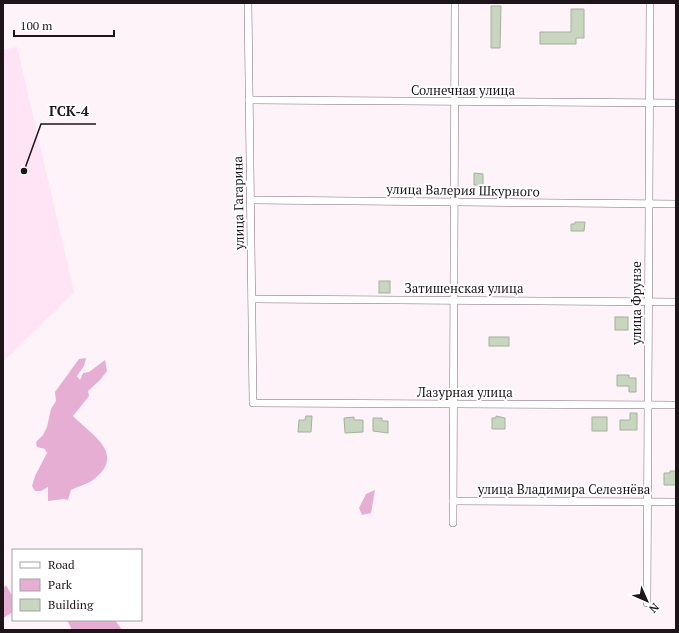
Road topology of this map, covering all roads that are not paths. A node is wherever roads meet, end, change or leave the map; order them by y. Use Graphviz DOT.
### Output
graph roads {
  1 [pos="248,3"];
  2 [pos="455,3"];
  3 [pos="650,3"];
  4 [pos="249,100"];
  5 [pos="455,102"];
  6 [pos="649,103"];
  7 [pos="676,103"];
  8 [pos="250,200"];
  9 [pos="454,202"];
  10 [pos="649,203"];
  11 [pos="676,204"];
  12 [pos="252,299"];
  13 [pos="453,300"];
  14 [pos="648,302"];
  15 [pos="676,302"];
  16 [pos="253,404"];
  17 [pos="452,404"];
  18 [pos="648,405"];
  19 [pos="676,405"];
  20 [pos="453,500"];
  21 [pos="647,502"];
  22 [pos="676,502"];
  23 [pos="453,523"];
  24 [pos="647,603"];
  1 -- 4 [label="street, улица Гагарина"];
  2 -- 5 [label="street"];
  3 -- 6 [label="street, улица Фрунзе"];
  4 -- 5 [label="street, Солнечная улица"];
  4 -- 8 [label="street, улица Гагарина"];
  5 -- 6 [label="street, Солнечная улица"];
  5 -- 9 [label="street"];
  6 -- 7 [label="street, Солнечная улица"];
  6 -- 10 [label="street, улица Фрунзе"];
  8 -- 9 [label="street, улица Валерия Шкурного"];
  8 -- 12 [label="street, улица Гагарина"];
  9 -- 10 [label="street, улица Валерия Шкурного"];
  9 -- 13 [label="street"];
  10 -- 11 [label="street, улица Валерия Шкурного"];
  10 -- 14 [label="street, улица Фрунзе"];
  12 -- 13 [label="street, Затишенская улица"];
  12 -- 16 [label="street, улица Гагарина"];
  13 -- 14 [label="street, Затишенская улица"];
  13 -- 17 [label="street"];
  14 -- 15 [label="street, Затишенская улица"];
  14 -- 18 [label="street, улица Фрунзе"];
  16 -- 17 [label="street, Лазурная улица"];
  17 -- 18 [label="street, Лазурная улица"];
  17 -- 20 [label="street"];
  18 -- 19 [label="street, Лазурная улица"];
  18 -- 21 [label="street, улица Фрунзе"];
  20 -- 21 [label="street, улица Владимира Селезнёва"];
  20 -- 23 [label="street"];
  21 -- 22 [label="street, улица Владимира Селезнёва"];
  21 -- 24 [label="street, улица Фрунзе"];
}
